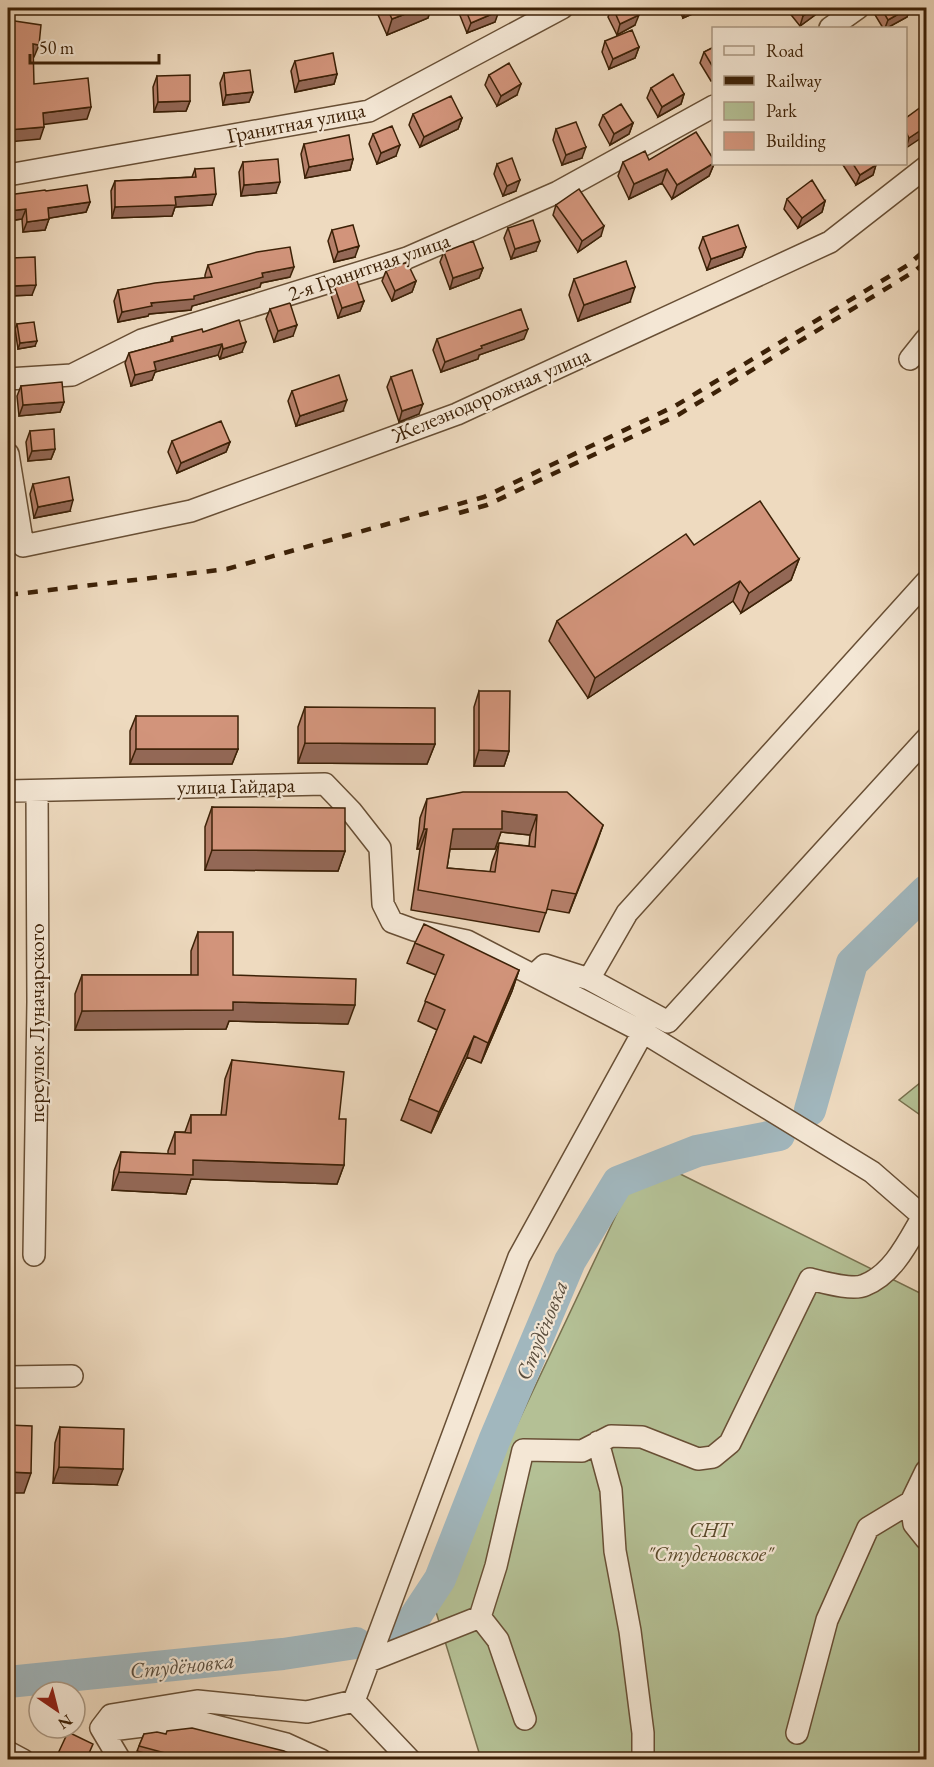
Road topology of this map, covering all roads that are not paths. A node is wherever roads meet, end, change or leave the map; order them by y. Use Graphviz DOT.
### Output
graph roads {
  1 [pos="562,8"];
  2 [pos="858,8"];
  3 [pos="831,27"];
  4 [pos="712,107"];
  5 [pos="927,167"];
  6 [pos="8,175"];
  7 [pos="927,339"];
  8 [pos="910,359"];
  9 [pos="8,379"];
  10 [pos="8,454"];
  11 [pos="927,582"];
  12 [pos="927,740"];
  13 [pos="36,790"];
  14 [pos="8,791"];
  15 [pos="534,975"];
  16 [pos="588,979"];
  17 [pos="643,1032"];
  18 [pos="925,1219"];
  19 [pos="34,1255"];
  20 [pos="72,1376"];
  21 [pos="8,1377"];
  22 [pos="598,1442"];
  23 [pos="927,1471"];
  24 [pos="911,1502"];
  25 [pos="927,1539"];
  26 [pos="480,1617"];
  27 [pos="369,1661"];
  28 [pos="354,1701"];
  29 [pos="525,1719"];
  30 [pos="797,1733"];
  31 [pos="110,1750"];
  32 [pos="8,1752"];
  33 [pos="23,1760"];
  34 [pos="321,1760"];
  35 [pos="410,1760"];
  36 [pos="643,1760"];
  1 -- 6 [label="street, Гранитная улица"];
  2 -- 3 [label="street"];
  4 -- 9 [label="street, 2-я Гранитная улица"];
  5 -- 10 [label="street, Железнодорожная улица"];
  7 -- 8 [label="street"];
  11 -- 16 [label="street"];
  12 -- 16 [label="street"];
  13 -- 14 [label="street, улица Гайдара"];
  13 -- 15 [label="street, улица Гайдара"];
  13 -- 19 [label="street, переулок Луначарского"];
  15 -- 16 [label="street"];
  15 -- 17 [label="street"];
  17 -- 18 [label="street"];
  17 -- 27 [label="street"];
  18 -- 22 [label="street"];
  20 -- 21 [label="street"];
  22 -- 26 [label="street"];
  22 -- 36 [label="street"];
  23 -- 24 [label="street"];
  24 -- 25 [label="street"];
  24 -- 30 [label="street"];
  26 -- 27 [label="street"];
  26 -- 29 [label="street"];
  27 -- 28 [label="street"];
  28 -- 31 [label="street"];
  28 -- 35 [label="street"];
  31 -- 34 [label="street"];
  32 -- 33 [label="street"];
}
